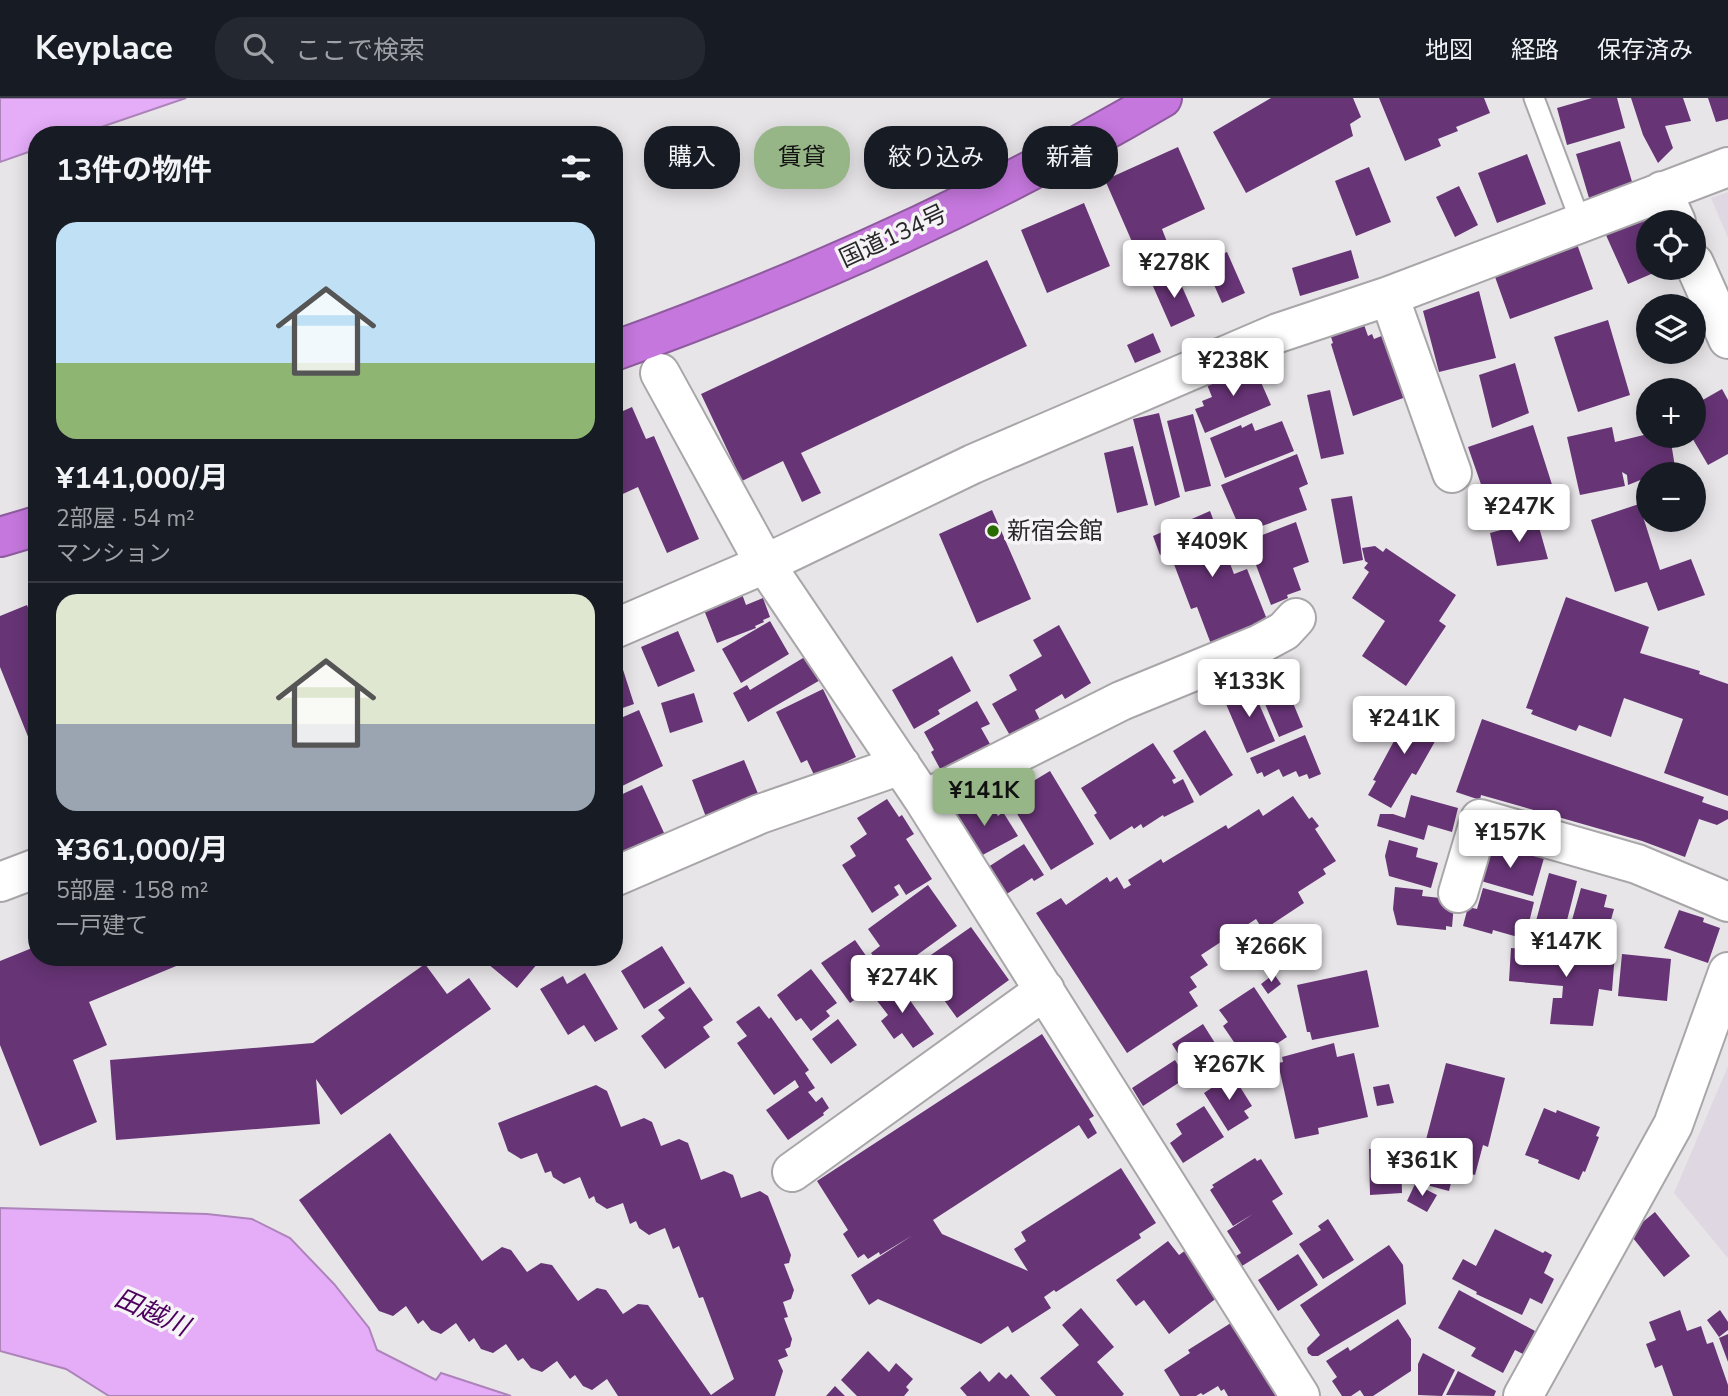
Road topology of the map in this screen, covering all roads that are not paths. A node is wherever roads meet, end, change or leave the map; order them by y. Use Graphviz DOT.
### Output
graph roads {
  1 [pos="1162,98"];
  2 [pos="1534,98"];
  3 [pos="1728,167"];
  4 [pos="1669,206"];
  5 [pos="1581,223"];
  6 [pos="1702,280"];
  7 [pos="1389,296"];
  8 [pos="1728,339"];
  9 [pos="623,348"];
  10 [pos="660,373"];
  11 [pos="1452,473"];
  12 [pos="28,529"];
  13 [pos="0,537"];
  14 [pos="765,564"];
  15 [pos="1296,618"];
  16 [pos="623,625"];
  17 [pos="901,765"];
  18 [pos="924,800"];
  19 [pos="28,871"];
  20 [pos="623,873"];
  21 [pos="0,882"];
  22 [pos="1458,892"];
  23 [pos="1728,902"];
  24 [pos="1728,972"];
  25 [pos="1045,990"];
  26 [pos="792,1172"];
  27 [pos="1300,1396"];
  28 [pos="1523,1396"];
  1 -- 9 [label="highway, 国道134号"];
  2 -- 5 [label="lane"];
  3 -- 4 [label="street"];
  4 -- 5 [label="street"];
  5 -- 7 [label="street"];
  6 -- 8 [label="street"];
  7 -- 11 [label="street"];
  7 -- 14 [label="street"];
  10 -- 14 [label="street"];
  12 -- 13 [label="highway"];
  14 -- 16 [label="street"];
  14 -- 17 [label="street"];
  15 -- 18 [label="street"];
  17 -- 18 [label="street"];
  17 -- 20 [label="street"];
  18 -- 25 [label="street"];
  19 -- 21 [label="street"];
  22 -- 23 [label="street"];
  24 -- 28 [label="street"];
  25 -- 26 [label="street"];
  25 -- 27 [label="street"];
}
